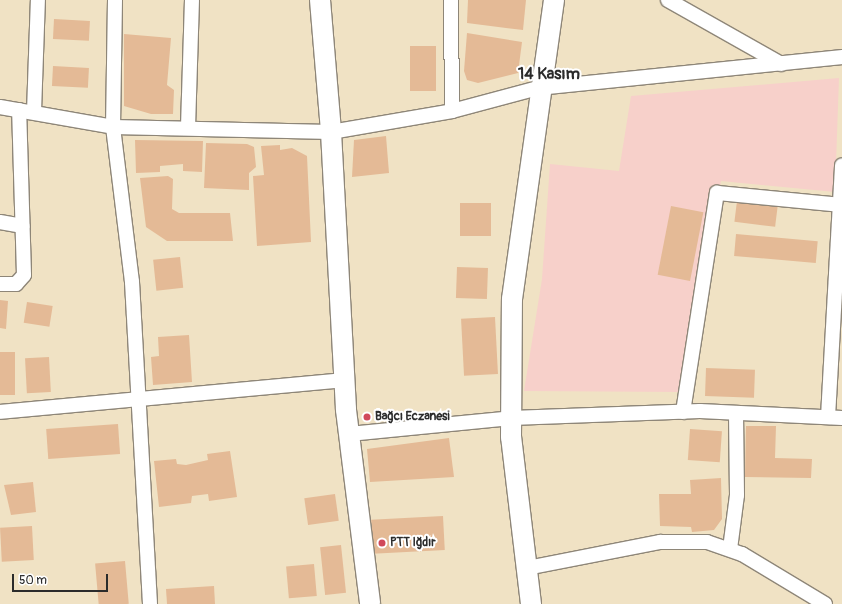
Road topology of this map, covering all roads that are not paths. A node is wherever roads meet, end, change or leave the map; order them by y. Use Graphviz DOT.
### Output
graph roads {
  1 [pos="38,0"];
  2 [pos="115,0"];
  3 [pos="192,0"];
  4 [pos="320,0"];
  5 [pos="451,0"];
  6 [pos="554,0"];
  7 [pos="668,0"];
  8 [pos="842,57"];
  9 [pos="781,64"];
  10 [pos="538,88"];
  11 [pos="0,106"];
  12 [pos="19,110"];
  13 [pos="34,112"];
  14 [pos="452,112"];
  15 [pos="113,126"];
  16 [pos="188,127"];
  17 [pos="331,132"];
  18 [pos="842,166"];
  19 [pos="840,205"];
  20 [pos="0,222"];
  21 [pos="23,226"];
  22 [pos="0,284"];
  23 [pos="344,380"];
  24 [pos="136,400"];
  25 [pos="0,412"];
  26 [pos="683,412"];
  27 [pos="736,413"];
  28 [pos="835,417"];
  29 [pos="511,418"];
  30 [pos="349,434"];
  31 [pos="730,549"];
  32 [pos="527,568"];
  33 [pos="150,604"];
  34 [pos="366,604"];
  35 [pos="531,604"];
  36 [pos="825,604"];
  1 -- 13 [label="street"];
  2 -- 15 [label="street"];
  3 -- 16 [label="street"];
  4 -- 17 [label="main road"];
  5 -- 14 [label="street"];
  6 -- 10 [label="main road"];
  7 -- 9 [label="street"];
  8 -- 9 [label="street"];
  9 -- 10 [label="street"];
  10 -- 14 [label="street"];
  10 -- 29 [label="main road"];
  11 -- 12 [label="street"];
  12 -- 13 [label="street"];
  12 -- 21 [label="street"];
  13 -- 15 [label="street"];
  14 -- 17 [label="street"];
  15 -- 16 [label="street"];
  15 -- 24 [label="street"];
  16 -- 17 [label="street"];
  17 -- 23 [label="main road"];
  18 -- 19 [label="street"];
  19 -- 26 [label="street"];
  19 -- 28 [label="street"];
  20 -- 21 [label="street"];
  21 -- 22 [label="street"];
  23 -- 24 [label="street"];
  23 -- 30 [label="main road"];
  24 -- 25 [label="street"];
  24 -- 33 [label="street"];
  26 -- 27 [label="street"];
  26 -- 29 [label="street"];
  27 -- 28 [label="street"];
  27 -- 31 [label="street"];
  29 -- 30 [label="street"];
  29 -- 32 [label="main road"];
  30 -- 34 [label="main road"];
  31 -- 32 [label="street"];
  31 -- 36 [label="street"];
  32 -- 35 [label="main road"];
}
